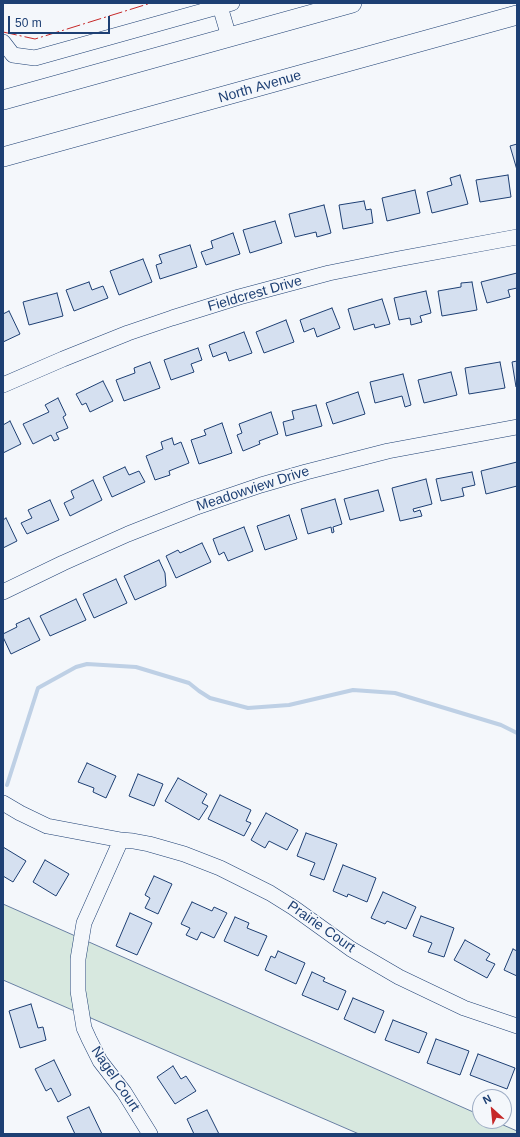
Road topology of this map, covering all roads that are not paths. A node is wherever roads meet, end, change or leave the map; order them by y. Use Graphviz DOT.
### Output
graph roads {
  1 [pos="352,3"];
  2 [pos="224,4"];
  3 [pos="517,15"];
  4 [pos="229,37"];
  5 [pos="3,42"];
  6 [pos="3,100"];
  7 [pos="3,157"];
  8 [pos="517,237"];
  9 [pos="3,385"];
  10 [pos="517,427"];
  11 [pos="3,592"];
  12 [pos="3,803"];
  13 [pos="120,840"];
  14 [pos="517,1026"];
  15 [pos="150,1134"];
  1 -- 4 [label="main road"];
  2 -- 4 [label="street"];
  2 -- 5 [label="street"];
  3 -- 7 [label="main road, North Avenue"];
  4 -- 6 [label="main road"];
  8 -- 9 [label="street, Fieldcrest Drive"];
  10 -- 11 [label="street, Meadowview Drive"];
  12 -- 13 [label="street, Prairie Court"];
  13 -- 14 [label="street, Prairie Court"];
  13 -- 15 [label="street, Nagel Court"];
}
